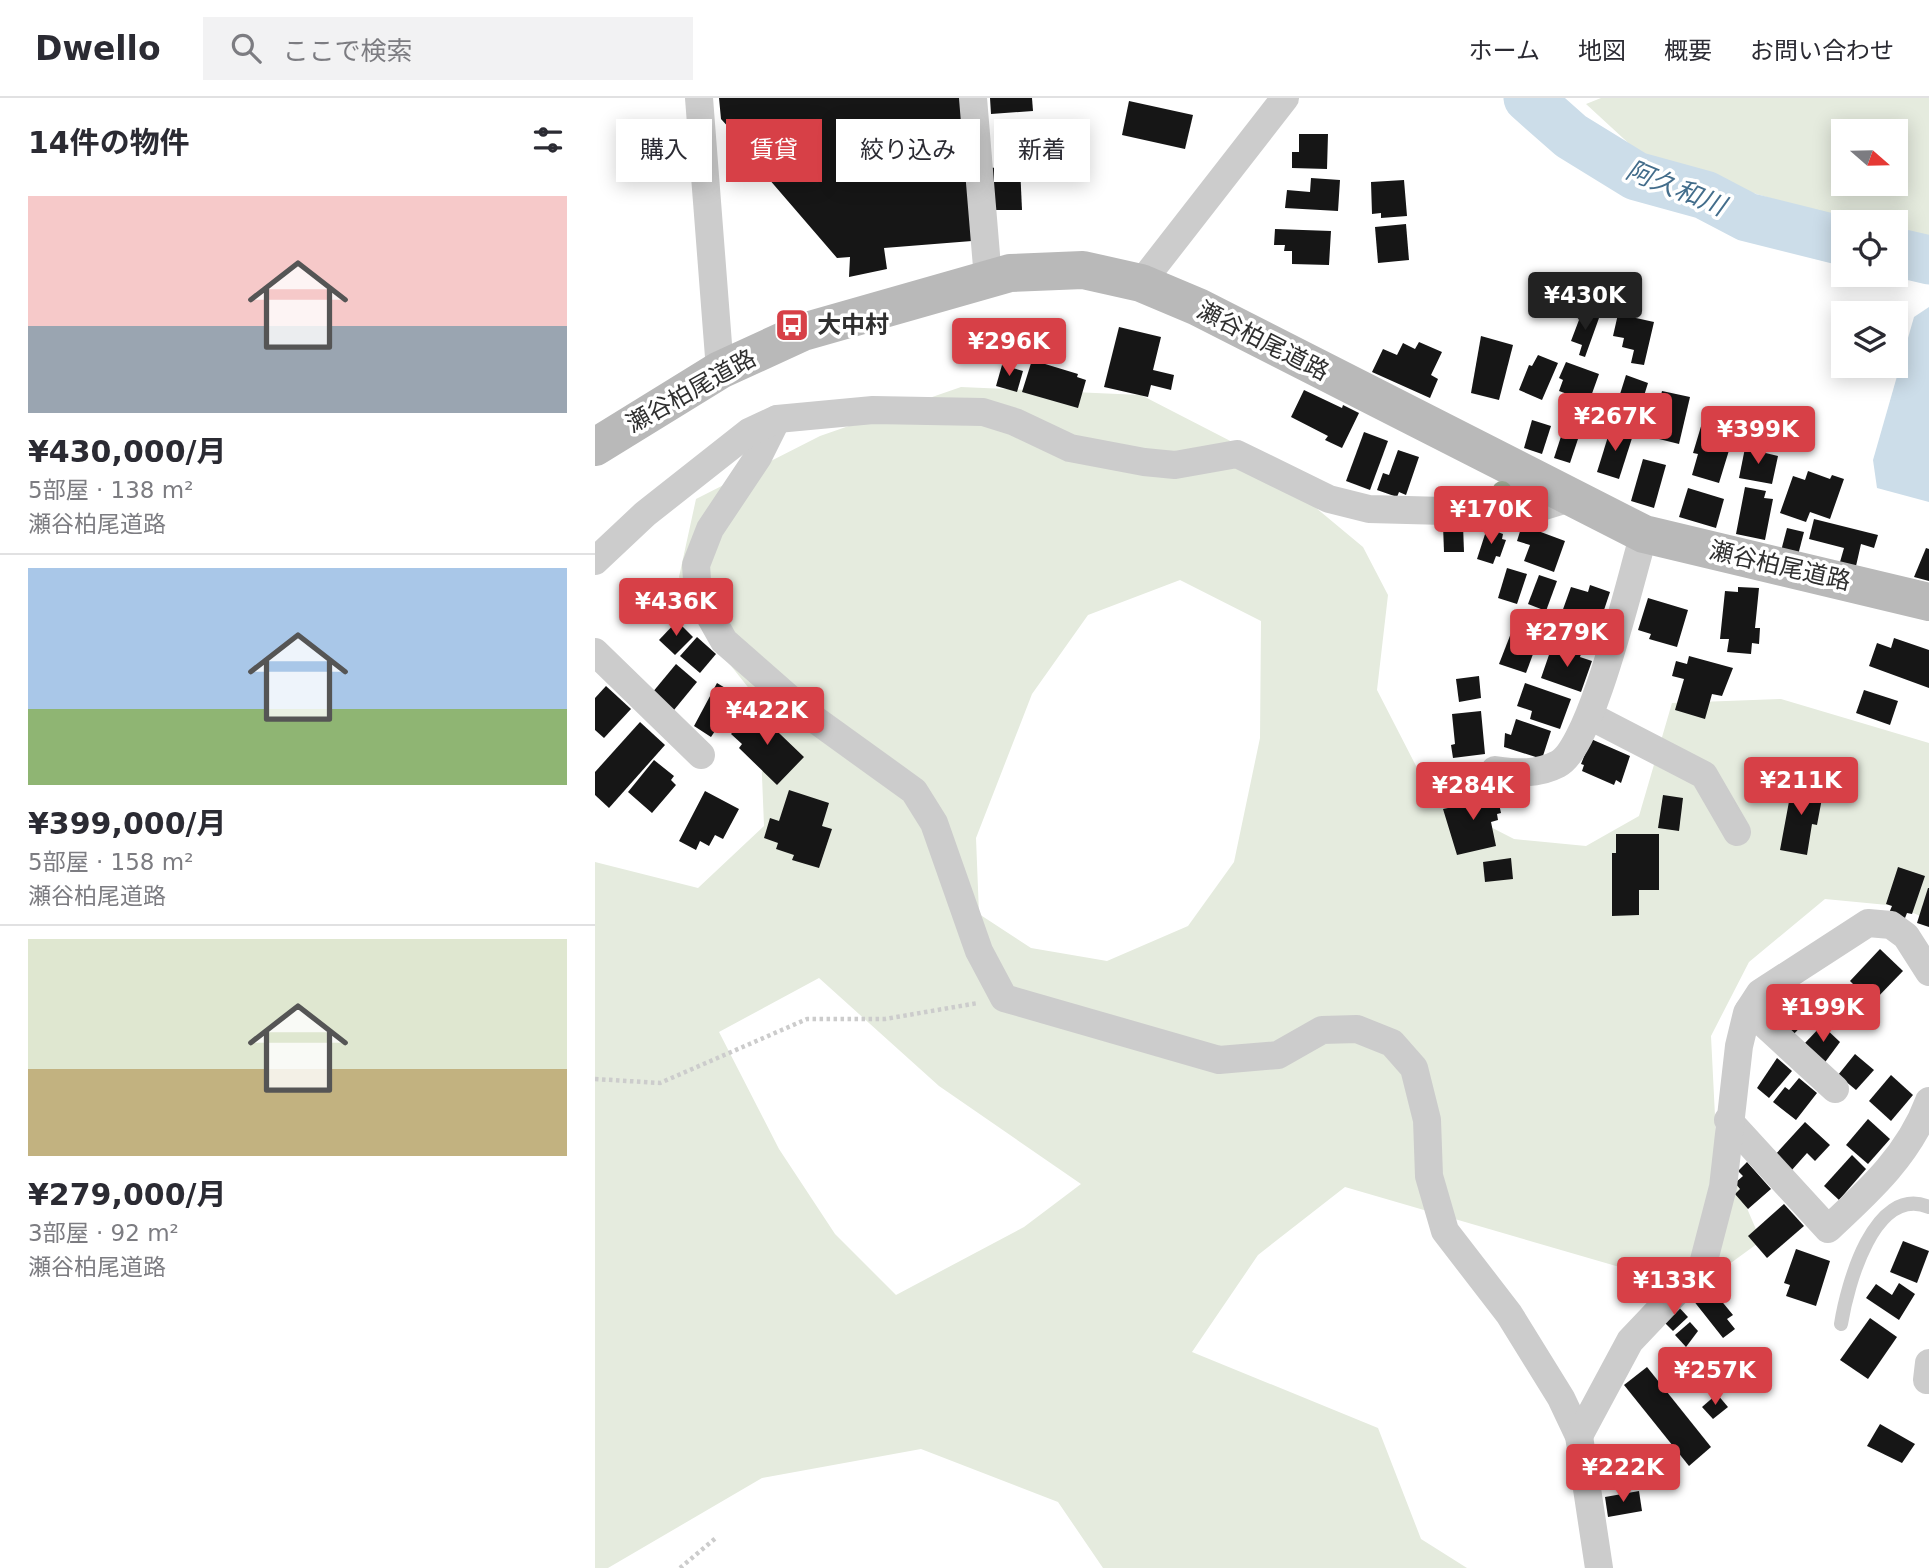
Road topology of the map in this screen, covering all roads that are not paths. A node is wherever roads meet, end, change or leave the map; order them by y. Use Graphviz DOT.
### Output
graph roads {
  1 [pos="699,98"];
  2 [pos="972,98"];
  3 [pos="1285,98"];
  4 [pos="988,279"];
  5 [pos="1141,283"];
  6 [pos="720,370"];
  7 [pos="777,419"];
  8 [pos="595,447"];
  9 [pos="1570,498"];
  10 [pos="1644,534"];
  11 [pos="595,561"];
  12 [pos="1929,601"];
  13 [pos="595,652"];
  14 [pos="1590,716"];
  15 [pos="701,755"];
  16 [pos="1495,770"];
  17 [pos="1737,832"];
  18 [pos="1929,972"];
  19 [pos="1749,1010"];
  20 [pos="1835,1089"];
  21 [pos="1929,1101"];
  22 [pos="1728,1120"];
  23 [pos="1929,1207"];
  24 [pos="1842,1324"];
  25 [pos="1580,1436"];
  26 [pos="1599,1568"];
  1 -- 6 [label="street"];
  2 -- 4 [label="street"];
  3 -- 5 [label="street"];
  4 -- 5 [label="main road, 瀬谷柏尾道路"];
  4 -- 6 [label="main road, 瀬谷柏尾道路"];
  5 -- 9 [label="main road, 瀬谷柏尾道路"];
  6 -- 8 [label="main road, 瀬谷柏尾道路"];
  7 -- 9 [label="street"];
  7 -- 11 [label="street"];
  7 -- 25 [label="street"];
  9 -- 10 [label="main road, 瀬谷柏尾道路"];
  10 -- 12 [label="main road, 瀬谷柏尾道路"];
  10 -- 14 [label="street"];
  13 -- 15 [label="street"];
  14 -- 16 [label="street"];
  14 -- 17 [label="street"];
  18 -- 19 [label="street"];
  19 -- 20 [label="street"];
  19 -- 22 [label="street"];
  21 -- 22 [label="street"];
  22 -- 25 [label="street"];
  23 -- 24 [label="lane"];
  25 -- 26 [label="street"];
}
